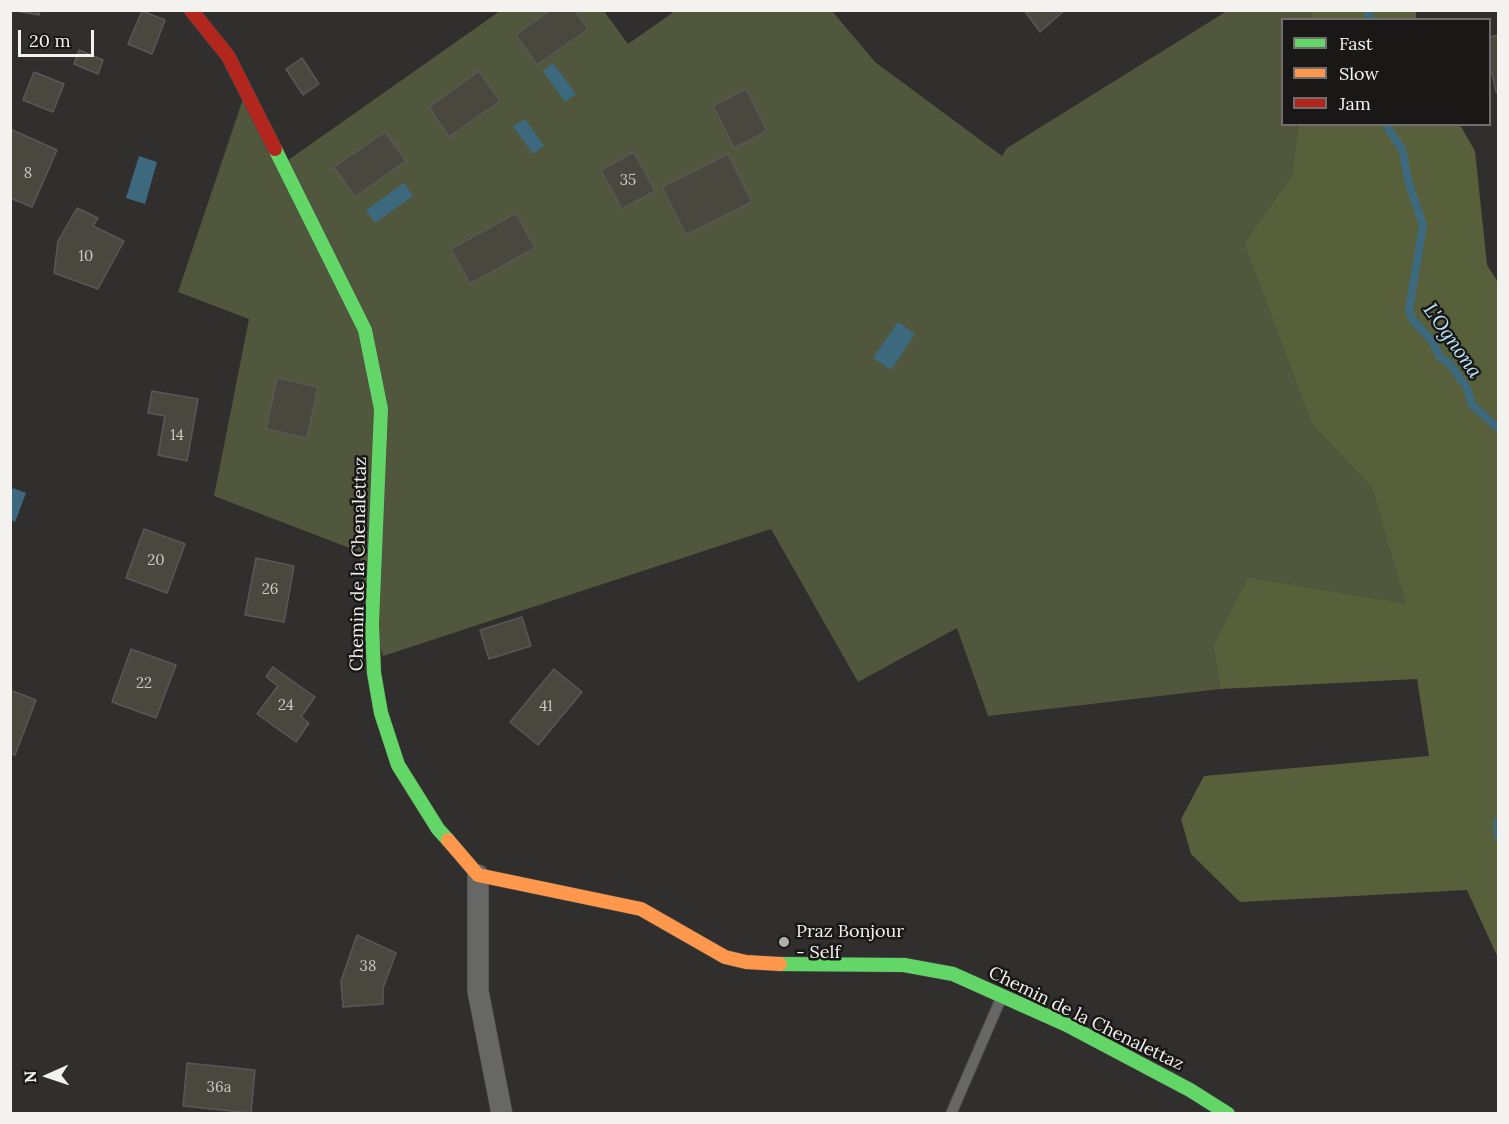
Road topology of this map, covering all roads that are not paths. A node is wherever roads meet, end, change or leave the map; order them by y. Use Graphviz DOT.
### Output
graph roads {
  1 [pos="191,10"];
  2 [pos="478,875"];
  3 [pos="1002,996"];
  4 [pos="502,1113"];
  5 [pos="951,1113"];
  6 [pos="1228,1113"];
  1 -- 2 [label="street, Chemin de la Chenalettaz"];
  2 -- 3 [label="street, Chemin de la Chenalettaz"];
  2 -- 4 [label="street"];
  3 -- 5 [label="lane"];
  3 -- 6 [label="street, Chemin de la Chenalettaz"];
}
